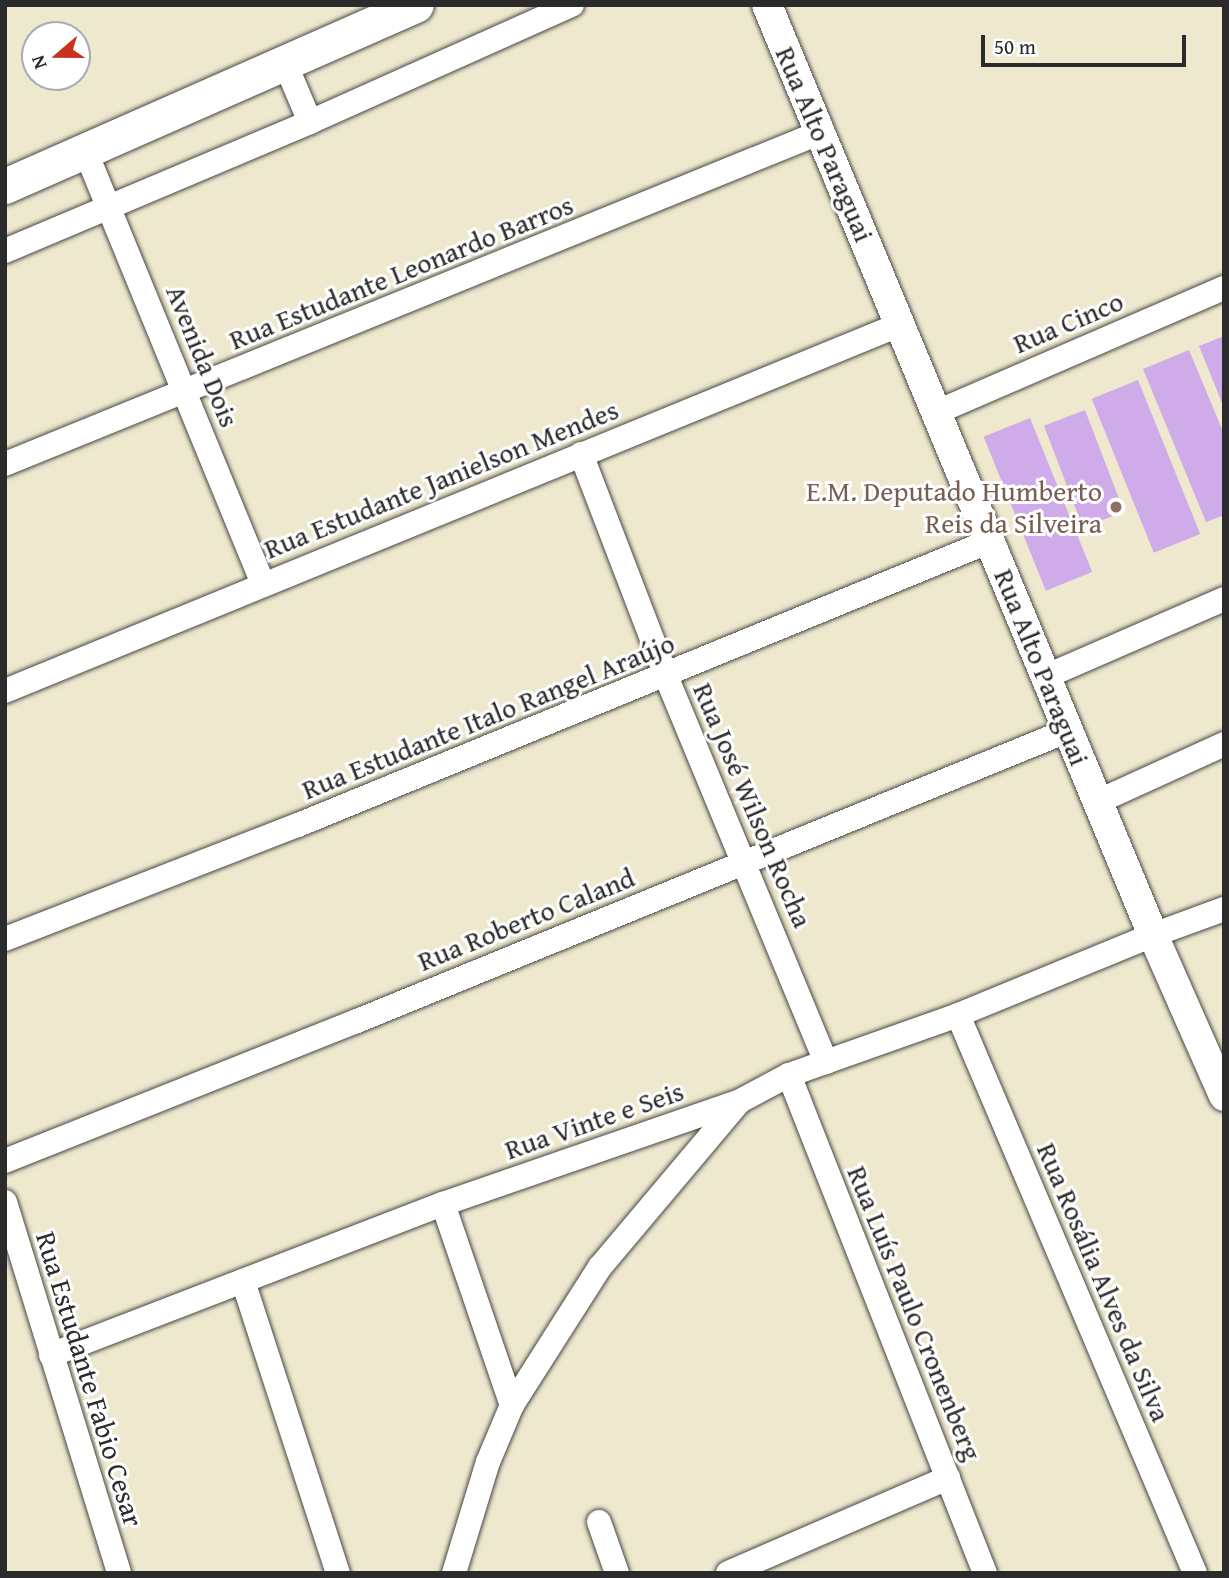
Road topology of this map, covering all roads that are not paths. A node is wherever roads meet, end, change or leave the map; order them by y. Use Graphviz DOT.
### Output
graph roads {
  1 [pos="416,5"];
  2 [pos="572,5"];
  3 [pos="767,5"];
  4 [pos="285,63"];
  5 [pos="310,122"];
  6 [pos="819,133"];
  7 [pos="85,150"];
  8 [pos="5,186"];
  9 [pos="109,207"];
  10 [pos="5,250"];
  11 [pos="1224,288"];
  12 [pos="901,324"];
  13 [pos="186,393"];
  14 [pos="937,412"];
  15 [pos="581,454"];
  16 [pos="5,464"];
  17 [pos="990,541"];
  18 [pos="263,584"];
  19 [pos="1224,599"];
  20 [pos="666,676"];
  21 [pos="1047,677"];
  22 [pos="5,691"];
  23 [pos="1069,730"];
  24 [pos="1224,744"];
  25 [pos="1097,802"];
  26 [pos="745,861"];
  27 [pos="1224,909"];
  28 [pos="1153,935"];
  29 [pos="5,939"];
  30 [pos="958,1015"];
  31 [pos="826,1062"];
  32 [pos="789,1075"];
  33 [pos="1224,1096"];
  34 [pos="740,1101"];
  35 [pos="5,1161"];
  36 [pos="5,1202"];
  37 [pos="443,1204"];
  38 [pos="243,1282"];
  39 [pos="51,1355"];
  40 [pos="512,1405"];
  41 [pos="948,1478"];
  42 [pos="599,1522"];
  43 [pos="119,1573"];
  44 [pos="338,1573"];
  45 [pos="454,1573"];
  46 [pos="617,1573"];
  47 [pos="728,1573"];
  48 [pos="985,1573"];
  49 [pos="1195,1573"];
  1 -- 4 [label="main road"];
  2 -- 5 [label="street"];
  3 -- 6 [label="street, Rua Alto Paraguai"];
  4 -- 5 [label="street"];
  4 -- 7 [label="main road"];
  5 -- 9 [label="street"];
  6 -- 12 [label="street, Rua Alto Paraguai"];
  6 -- 13 [label="street, Rua Estudante Leonardo Barros"];
  7 -- 8 [label="main road"];
  7 -- 9 [label="street, Avenida Dois"];
  9 -- 10 [label="street"];
  9 -- 13 [label="street, Avenida Dois"];
  11 -- 14 [label="street, Rua Cinco"];
  12 -- 14 [label="street, Rua Alto Paraguai"];
  12 -- 15 [label="street, Rua Estudante Janielson Mendes"];
  13 -- 16 [label="street, Rua Estudante Leonardo Barros"];
  13 -- 18 [label="street, Avenida Dois"];
  14 -- 17 [label="street, Rua Alto Paraguai"];
  15 -- 18 [label="street, Rua Estudante Janielson Mendes"];
  15 -- 20 [label="street, Rua José Wilson Rocha"];
  17 -- 20 [label="street, Rua Estudante Italo Rangel Araújo"];
  17 -- 21 [label="street, Rua Alto Paraguai"];
  18 -- 22 [label="street, Rua Estudante Janielson Mendes"];
  19 -- 21 [label="street"];
  20 -- 26 [label="street, Rua José Wilson Rocha"];
  20 -- 29 [label="street, Rua Estudante Italo Rangel Araújo"];
  21 -- 23 [label="street, Rua Alto Paraguai"];
  23 -- 25 [label="street, Rua Alto Paraguai"];
  23 -- 26 [label="street, Rua Roberto Caland"];
  24 -- 25 [label="street"];
  25 -- 28 [label="street, Rua Alto Paraguai"];
  26 -- 31 [label="street, Rua José Wilson Rocha"];
  26 -- 35 [label="street, Rua Roberto Caland"];
  27 -- 28 [label="street, Rua Vinte e Seis"];
  28 -- 30 [label="street, Rua Vinte e Seis"];
  28 -- 33 [label="street, Rua Alto Paraguai"];
  30 -- 31 [label="street, Rua Vinte e Seis"];
  30 -- 49 [label="street, Rua Rosália Alves da Silva"];
  31 -- 32 [label="street, Rua Vinte e Seis"];
  32 -- 34 [label="street, Rua Vinte e Seis"];
  32 -- 41 [label="street, Rua Luís Paulo Cronenberg"];
  34 -- 37 [label="street, Rua Vinte e Seis"];
  34 -- 40 [label="street"];
  36 -- 39 [label="street, Rua Estudante Fabio Cesar"];
  37 -- 38 [label="street, Rua Vinte e Seis"];
  37 -- 40 [label="street"];
  38 -- 39 [label="street, Rua Vinte e Seis"];
  38 -- 44 [label="street"];
  39 -- 43 [label="street, Rua Estudante Fabio Cesar"];
  40 -- 45 [label="street"];
  41 -- 47 [label="street"];
  41 -- 48 [label="street, Rua Luís Paulo Cronenberg"];
  42 -- 46 [label="street"];
}
